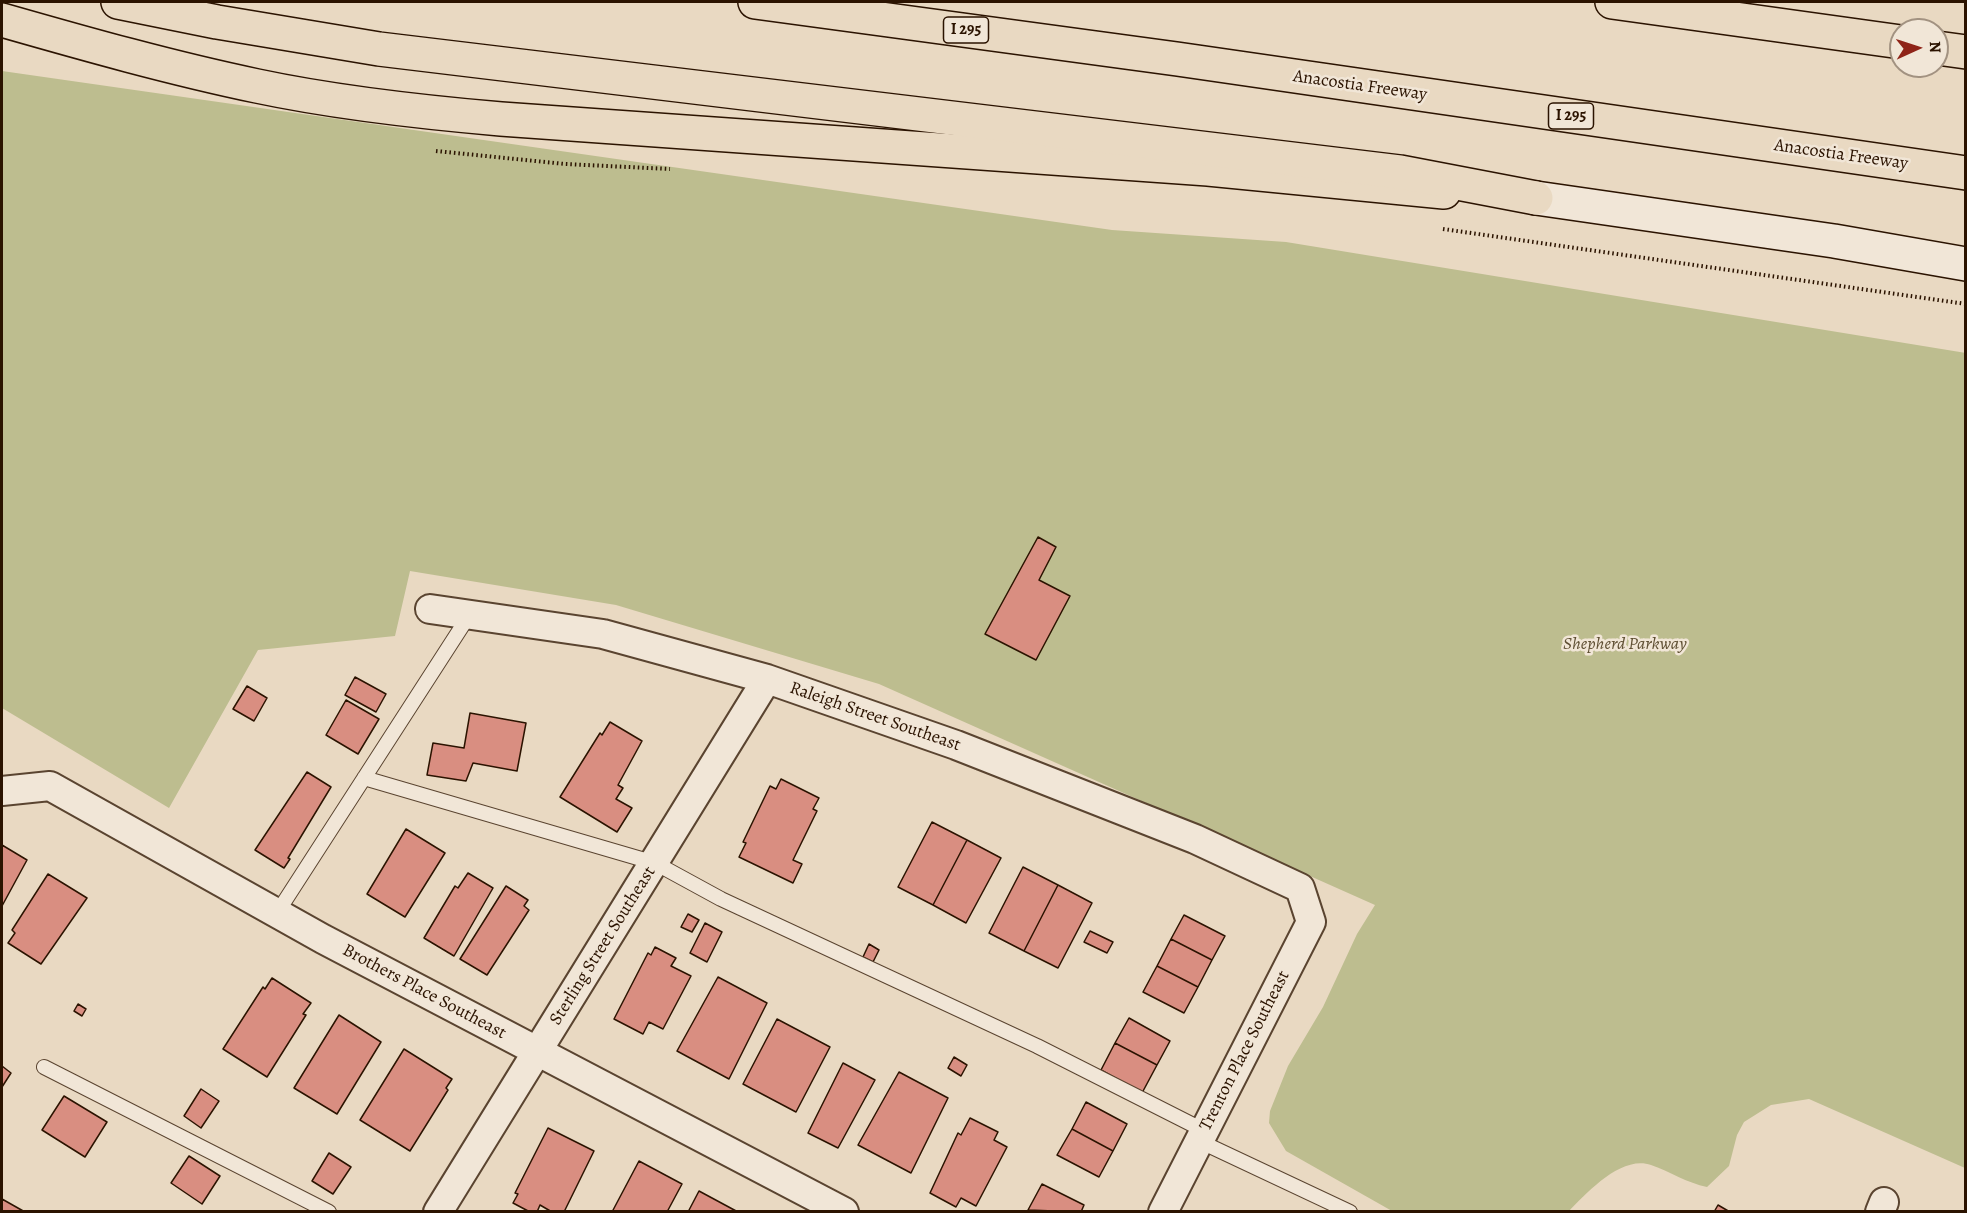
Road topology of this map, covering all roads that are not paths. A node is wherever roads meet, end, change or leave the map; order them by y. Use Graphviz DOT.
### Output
graph roads {
  1 [pos="118,2"];
  2 [pos="755,2"];
  3 [pos="1612,2"];
  4 [pos="2,20"];
  5 [pos="1889,40"];
  6 [pos="1949,50"];
  7 [pos="1965,52"];
  8 [pos="1965,173"];
  9 [pos="1536,198"];
  10 [pos="1965,264"];
  11 [pos="430,609"];
  12 [pos="470,614"];
  13 [pos="767,679"];
  14 [pos="364,778"];
  15 [pos="2,791"];
  16 [pos="655,863"];
  17 [pos="1300,888"];
  18 [pos="277,913"];
  19 [pos="537,1052"];
  20 [pos="44,1067"];
  21 [pos="1202,1136"];
  22 [pos="329,1212"];
  23 [pos="438,1212"];
  24 [pos="844,1212"];
  25 [pos="1163,1212"];
  26 [pos="1350,1212"];
  1 -- 9 [label="main road"];
  2 -- 8 [label="main road, Anacostia Freeway / I 295"];
  3 -- 5 [label="main road"];
  4 -- 9 [label="main road"];
  6 -- 7 [label="main road"];
  9 -- 10 [label="main road"];
  11 -- 12 [label="street, Raleigh Street Southeast"];
  12 -- 13 [label="street, Raleigh Street Southeast"];
  12 -- 14 [label="lane"];
  13 -- 16 [label="street, Sterling Street Southeast"];
  13 -- 17 [label="street, Raleigh Street Southeast"];
  14 -- 16 [label="lane"];
  14 -- 18 [label="lane"];
  15 -- 18 [label="street, Brothers Place Southeast"];
  16 -- 19 [label="street, Sterling Street Southeast"];
  16 -- 21 [label="lane"];
  17 -- 21 [label="street, Trenton Place Southeast"];
  18 -- 19 [label="street, Brothers Place Southeast"];
  19 -- 23 [label="street, Sterling Street Southeast"];
  19 -- 24 [label="street, Brothers Place Southeast"];
  20 -- 22 [label="lane"];
  21 -- 25 [label="street, Trenton Place Southeast"];
  21 -- 26 [label="lane"];
}
